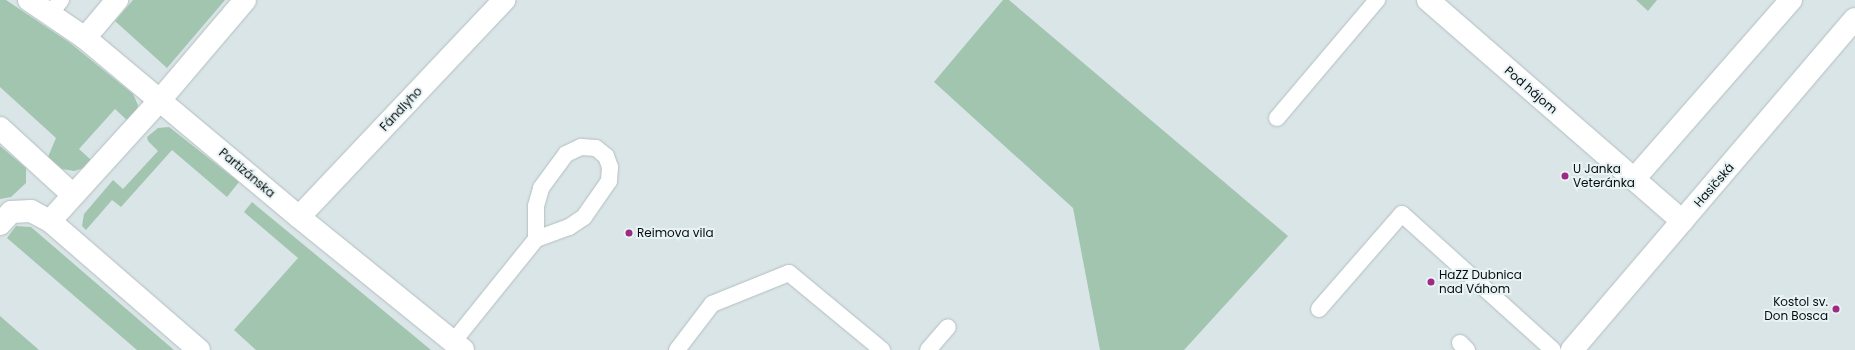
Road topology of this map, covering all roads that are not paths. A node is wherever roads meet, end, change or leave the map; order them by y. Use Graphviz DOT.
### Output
graph roads {
  1 [pos="29,0"];
  2 [pos="117,0"];
  3 [pos="245,0"];
  4 [pos="504,0"];
  5 [pos="1377,0"];
  6 [pos="1428,0"];
  7 [pos="1791,0"];
  8 [pos="56,7"];
  9 [pos="1855,19"];
  10 [pos="85,38"];
  11 [pos="160,100"];
  12 [pos="1277,118"];
  13 [pos="0,128"];
  14 [pos="1635,178"];
  15 [pos="73,195"];
  16 [pos="299,217"];
  17 [pos="50,221"];
  18 [pos="1682,221"];
  19 [pos="0,224"];
  20 [pos="536,239"];
  21 [pos="1319,309"];
  22 [pos="948,327"];
  23 [pos="458,346"];
  24 [pos="199,350"];
  25 [pos="677,350"];
  26 [pos="882,350"];
  27 [pos="928,350"];
  28 [pos="1553,350"];
  29 [pos="1572,350"];
  1 -- 8 [label="street, Partizánska"];
  2 -- 10 [label="street"];
  3 -- 11 [label="street"];
  4 -- 16 [label="street, Fándlyho"];
  5 -- 12 [label="lane"];
  6 -- 14 [label="street, Pod hájom"];
  7 -- 14 [label="street"];
  8 -- 10 [label="street, Partizánska"];
  9 -- 18 [label="street, Hasičská"];
  10 -- 11 [label="street, Partizánska"];
  11 -- 15 [label="street"];
  11 -- 16 [label="street, Partizánska"];
  13 -- 15 [label="street"];
  14 -- 18 [label="street, Pod hájom"];
  15 -- 17 [label="street"];
  16 -- 23 [label="street, Partizánska"];
  17 -- 19 [label="street"];
  17 -- 24 [label="street"];
  18 -- 29 [label="street, Hasičská"];
  20 -- 20 [label="lane"];
  20 -- 23 [label="lane"];
  21 -- 28 [label="lane"];
  22 -- 27 [label="lane"];
  25 -- 26 [label="lane"];
}
